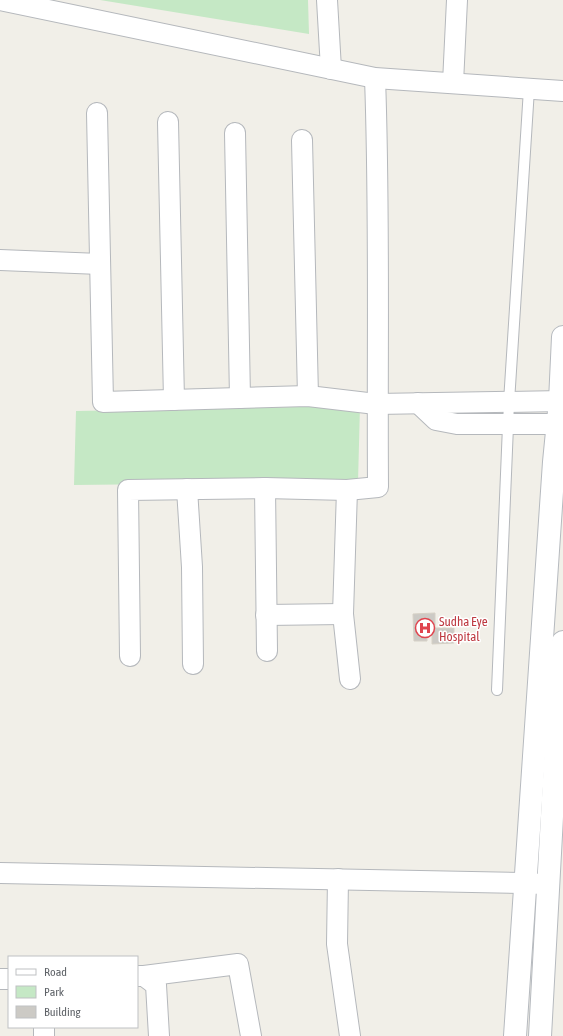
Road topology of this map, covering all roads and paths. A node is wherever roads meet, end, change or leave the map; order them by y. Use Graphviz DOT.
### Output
graph roads {
  1 [pos="0,0"];
  2 [pos="327,0"];
  3 [pos="457,0"];
  4 [pos="331,69"];
  5 [pos="375,78"];
  6 [pos="453,83"];
  7 [pos="529,89"];
  8 [pos="563,92"];
  9 [pos="97,113"];
  10 [pos="168,122"];
  11 [pos="235,133"];
  12 [pos="302,140"];
  13 [pos="0,260"];
  14 [pos="100,264"];
  15 [pos="563,337"];
  16 [pos="308,396"];
  17 [pos="240,398"];
  18 [pos="174,400"];
  19 [pos="561,401"];
  20 [pos="510,402"];
  21 [pos="418,403"];
  22 [pos="376,404"];
  23 [pos="509,424"];
  24 [pos="560,424"];
  25 [pos="265,488"];
  26 [pos="187,490"];
  27 [pos="347,490"];
  28 [pos="343,614"];
  29 [pos="266,615"];
  30 [pos="563,642"];
  31 [pos="266,651"];
  32 [pos="130,656"];
  33 [pos="193,664"];
  34 [pos="562,666"];
  35 [pos="350,680"];
  36 [pos="497,690"];
  37 [pos="0,873"];
  38 [pos="338,879"];
  39 [pos="524,883"];
  40 [pos="548,885"];
  41 [pos="140,976"];
  42 [pos="159,1036"];
  43 [pos="251,1036"];
  44 [pos="350,1036"];
  45 [pos="514,1036"];
  46 [pos="540,1036"];
  1 -- 4 [label="street"];
  2 -- 4 [label="street"];
  3 -- 6 [label="street"];
  4 -- 5 [label="street"];
  5 -- 6 [label="street"];
  5 -- 22 [label="street"];
  6 -- 7 [label="street"];
  7 -- 8 [label="street"];
  7 -- 20 [label="lane"];
  9 -- 14 [label="street"];
  10 -- 18 [label="street"];
  11 -- 17 [label="street"];
  12 -- 16 [label="street"];
  13 -- 14 [label="street"];
  14 -- 18 [label="street"];
  15 -- 19 [label="main road"];
  16 -- 17 [label="street"];
  16 -- 22 [label="street"];
  17 -- 18 [label="street"];
  19 -- 20 [label="street"];
  19 -- 24 [label="main road"];
  20 -- 21 [label="street"];
  20 -- 23 [label="lane"];
  21 -- 22 [label="street"];
  21 -- 23 [label="street"];
  22 -- 27 [label="street"];
  23 -- 24 [label="street"];
  23 -- 36 [label="lane"];
  24 -- 39 [label="main road"];
  25 -- 26 [label="street"];
  25 -- 27 [label="street"];
  25 -- 29 [label="street"];
  26 -- 32 [label="street"];
  26 -- 33 [label="street"];
  27 -- 28 [label="street"];
  28 -- 29 [label="street"];
  28 -- 35 [label="street"];
  29 -- 31 [label="street"];
  30 -- 34 [label="main road"];
  34 -- 40 [label="main road"];
  37 -- 38 [label="street"];
  38 -- 39 [label="street"];
  38 -- 44 [label="street"];
  39 -- 40 [label="street"];
  39 -- 45 [label="main road"];
  40 -- 46 [label="main road"];
  41 -- 42 [label="street"];
  41 -- 43 [label="street"];
}
